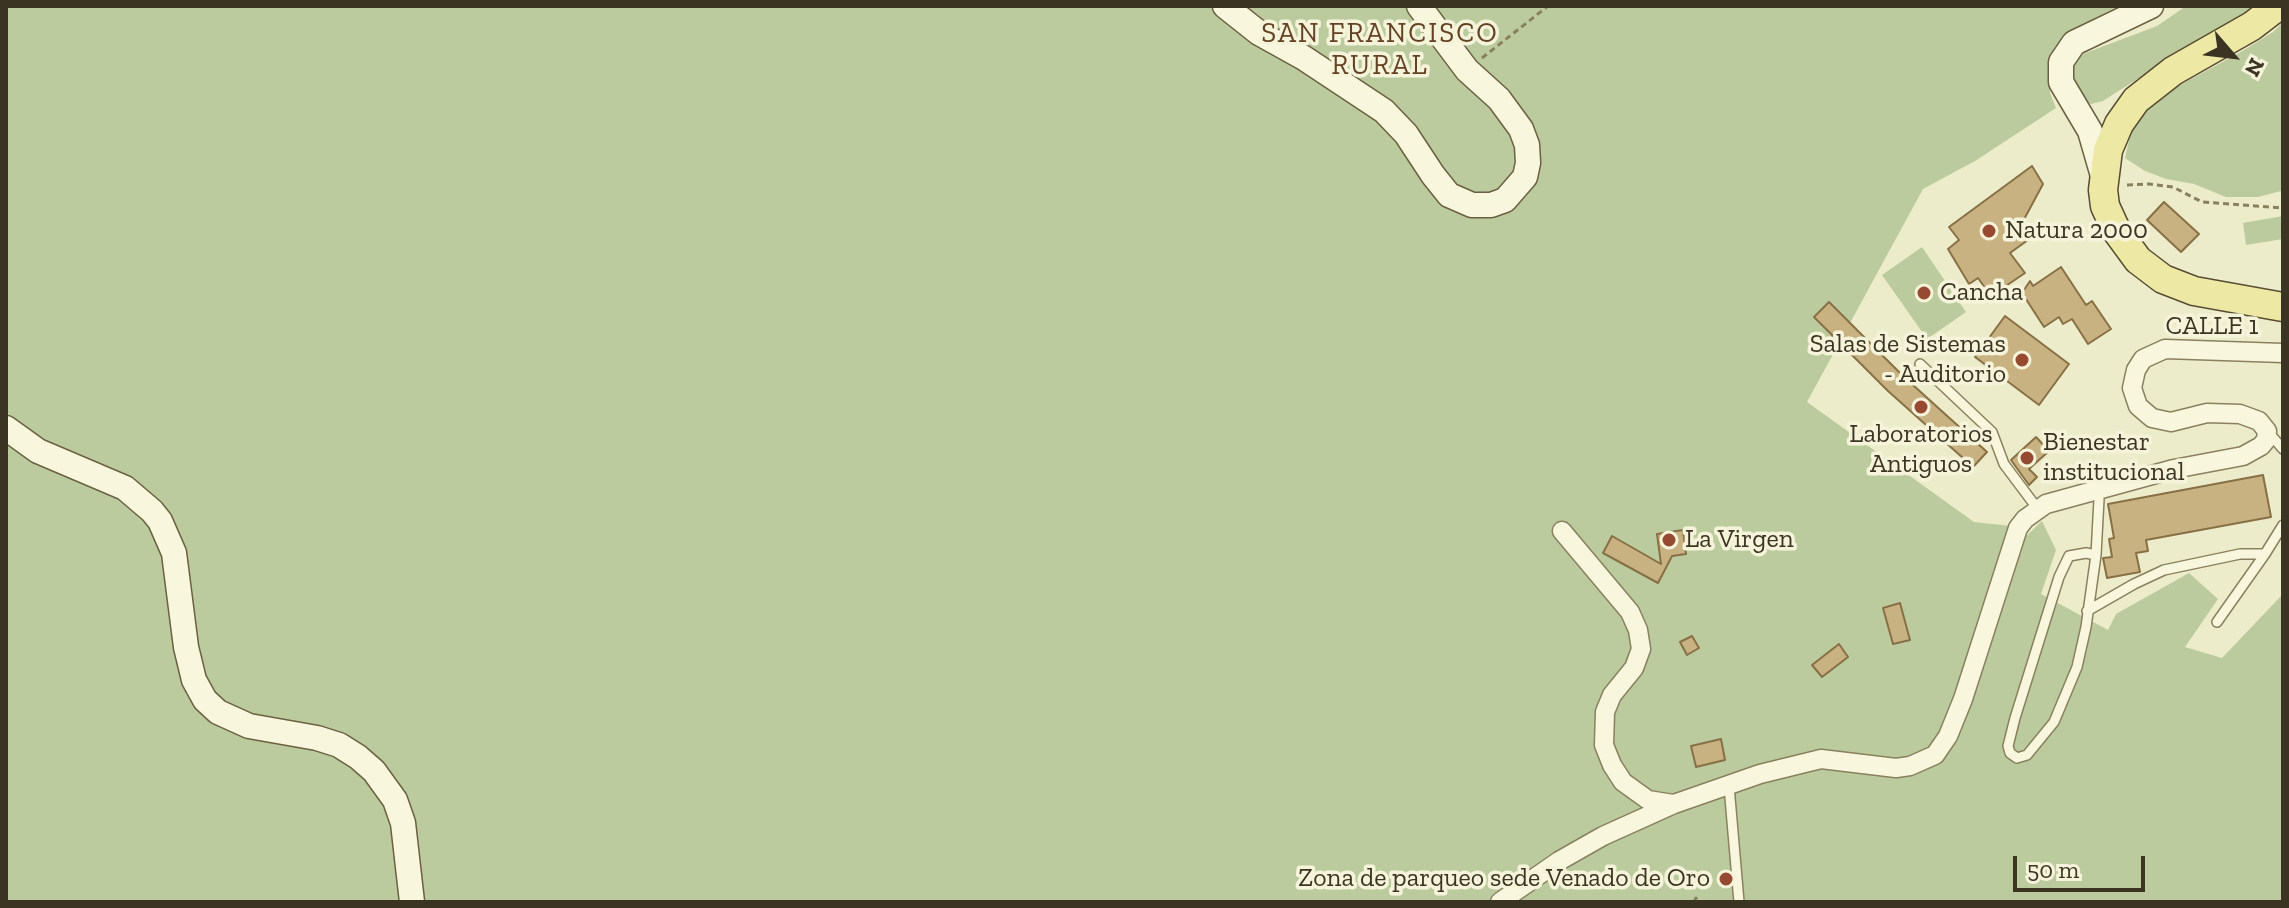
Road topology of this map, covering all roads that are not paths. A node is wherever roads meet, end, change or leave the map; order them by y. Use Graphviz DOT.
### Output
graph roads {
  1 [pos="1225,6"];
  2 [pos="1419,6"];
  3 [pos="2151,6"];
  4 [pos="2278,6"];
  5 [pos="2129,109"];
  6 [pos="2083,117"];
  7 [pos="2103,183"];
  8 [pos="2283,307"];
  9 [pos="2283,353"];
  10 [pos="1920,364"];
  11 [pos="6,428"];
  12 [pos="2267,431"];
  13 [pos="2283,449"];
  14 [pos="2096,490"];
  15 [pos="2037,508"];
  16 [pos="2283,525"];
  17 [pos="1562,531"];
  18 [pos="2265,554"];
  19 [pos="2096,555"];
  20 [pos="2087,611"];
  21 [pos="2217,622"];
  22 [pos="1729,786"];
  23 [pos="1674,804"];
  24 [pos="412,902"];
  25 [pos="1500,902"];
  26 [pos="1739,902"];
  1 -- 2 [label="main road"];
  3 -- 6 [label="main road"];
  4 -- 5 [label="main road"];
  5 -- 6 [label="main road"];
  5 -- 7 [label="main road"];
  6 -- 7 [label="main road"];
  7 -- 8 [label="main road"];
  9 -- 12 [label="street, CALLE 1"];
  10 -- 15 [label="lane"];
  11 -- 24 [label="main road"];
  12 -- 13 [label="lane"];
  12 -- 14 [label="street"];
  14 -- 15 [label="street"];
  14 -- 19 [label="lane"];
  15 -- 22 [label="street"];
  16 -- 18 [label="lane"];
  17 -- 23 [label="street"];
  18 -- 20 [label="lane"];
  18 -- 21 [label="lane"];
  19 -- 20 [label="lane"];
  19 -- 20 [label="lane"];
  22 -- 23 [label="street"];
  22 -- 26 [label="lane"];
  23 -- 25 [label="street"];
}
